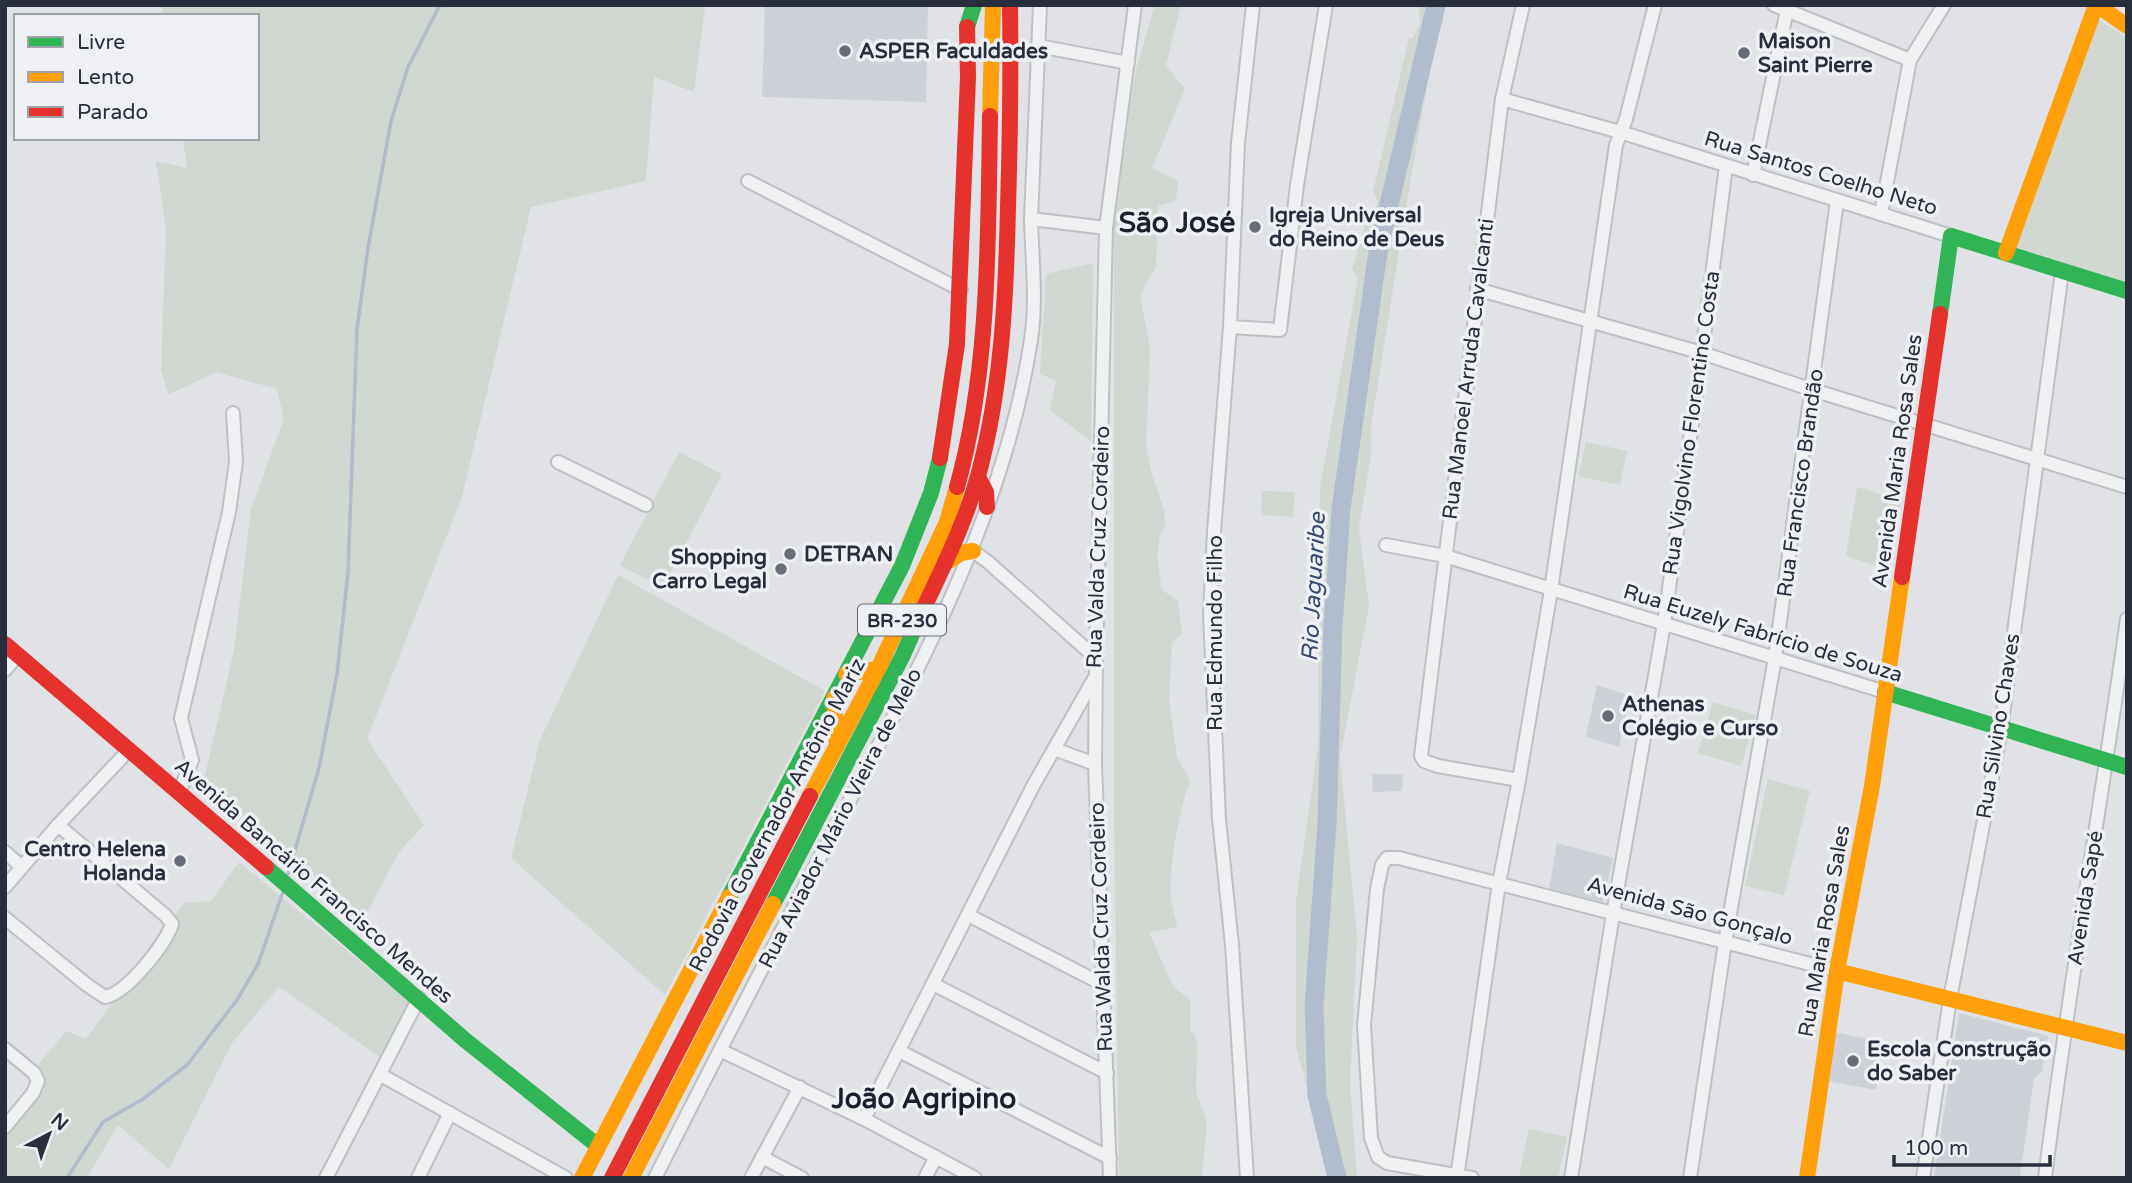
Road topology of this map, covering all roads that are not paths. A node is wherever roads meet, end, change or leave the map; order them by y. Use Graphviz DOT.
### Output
graph roads {
  1 [pos="974,5"];
  2 [pos="993,5"];
  3 [pos="1010,5"];
  4 [pos="1040,5"];
  5 [pos="1135,5"];
  6 [pos="1253,5"];
  7 [pos="1326,5"];
  8 [pos="1523,5"];
  9 [pos="1655,5"];
  10 [pos="1944,5"];
  11 [pos="2096,5"];
  12 [pos="1784,7"];
  13 [pos="2127,26"];
  14 [pos="1039,46"];
  15 [pos="1910,60"];
  16 [pos="1128,63"];
  17 [pos="1502,99"];
  18 [pos="1620,132"];
  19 [pos="1726,166"];
  20 [pos="1753,175"];
  21 [pos="748,181"];
  22 [pos="1837,201"];
  23 [pos="1881,214"];
  24 [pos="1031,219"];
  25 [pos="1106,228"];
  26 [pos="1951,236"];
  27 [pos="2006,253"];
  28 [pos="2062,272"];
  29 [pos="1477,289"];
  30 [pos="961,290"];
  31 [pos="2127,291"];
  32 [pos="1589,321"];
  33 [pos="1230,327"];
  34 [pos="1702,353"];
  35 [pos="1813,390"];
  36 [pos="233,413"];
  37 [pos="1924,425"];
  38 [pos="2035,460"];
  39 [pos="558,462"];
  40 [pos="978,477"];
  41 [pos="2127,487"];
  42 [pos="646,505"];
  43 [pos="987,507"];
  44 [pos="1386,545"];
  45 [pos="973,551"];
  46 [pos="1446,556"];
  47 [pos="947,562"];
  48 [pos="1550,590"];
  49 [pos="2127,619"];
  50 [pos="1664,624"];
  51 [pos="5,644"];
  52 [pos="18,655"];
  53 [pos="1096,658"];
  54 [pos="1775,658"];
  55 [pos="878,669"];
  56 [pos="5,670"];
  57 [pos="846,674"];
  58 [pos="1096,676"];
  59 [pos="1885,692"];
  60 [pos="834,698"];
  61 [pos="2001,730"];
  62 [pos="837,745"];
  63 [pos="1054,749"];
  64 [pos="129,750"];
  65 [pos="2107,761"];
  66 [pos="1095,764"];
  67 [pos="2127,767"];
  68 [pos="1519,780"];
  69 [pos="179,793"];
  70 [pos="58,825"];
  71 [pos="5,852"];
  72 [pos="22,867"];
  73 [pos="1499,883"];
  74 [pos="5,887"];
  75 [pos="1613,914"];
  76 [pos="968,915"];
  77 [pos="5,918"];
  78 [pos="1725,942"];
  79 [pos="1837,971"];
  80 [pos="933,984"];
  81 [pos="1102,984"];
  82 [pos="419,998"];
  83 [pos="1950,999"];
  84 [pos="2064,1028"];
  85 [pos="2127,1043"];
  86 [pos="5,1049"];
  87 [pos="720,1049"];
  88 [pos="899,1051"];
  89 [pos="1107,1073"];
  90 [pos="380,1075"];
  91 [pos="800,1087"];
  92 [pos="450,1113"];
  93 [pos="864,1119"];
  94 [pos="5,1127"];
  95 [pos="598,1146"];
  96 [pos="762,1157"];
  97 [pos="936,1157"];
  98 [pos="1110,1158"];
  99 [pos="1457,1176"];
  100 [pos="326,1178"];
  101 [pos="418,1178"];
  102 [pos="566,1178"];
  103 [pos="582,1178"];
  104 [pos="612,1178"];
  105 [pos="631,1178"];
  106 [pos="655,1178"];
  107 [pos="751,1178"];
  108 [pos="802,1178"];
  109 [pos="925,1178"];
  110 [pos="975,1178"];
  111 [pos="1110,1178"];
  112 [pos="1247,1178"];
  113 [pos="1472,1178"];
  114 [pos="1571,1178"];
  115 [pos="1690,1178"];
  116 [pos="1807,1178"];
  117 [pos="1923,1178"];
  118 [pos="2045,1178"];
  1 -- 30 [label="main road"];
  2 -- 55 [label="main road, Rodovia Governador Antônio Mariz / BR-230"];
  3 -- 40 [label="main road, Rodovia Governador Antônio Mariz / BR-230"];
  4 -- 14 [label="street, Rua Aviador Mário Vieira de Melo"];
  5 -- 16 [label="street, Rua Valda Cruz Cordeiro"];
  6 -- 33 [label="street, Rua Edmundo Filho"];
  7 -- 33 [label="street"];
  8 -- 17 [label="street, Rua Manoel Arruda Cavalcanti"];
  9 -- 18 [label="street"];
  10 -- 15 [label="street"];
  11 -- 13 [label="main road"];
  11 -- 27 [label="main road"];
  12 -- 15 [label="street"];
  12 -- 20 [label="street"];
  14 -- 16 [label="street"];
  14 -- 24 [label="street, Rua Aviador Mário Vieira de Melo"];
  15 -- 23 [label="street"];
  16 -- 25 [label="street, Rua Valda Cruz Cordeiro"];
  17 -- 18 [label="street, Rua Santos Coelho Neto"];
  17 -- 29 [label="street, Rua Manoel Arruda Cavalcanti"];
  18 -- 19 [label="street, Rua Santos Coelho Neto"];
  18 -- 32 [label="street"];
  19 -- 20 [label="street, Rua Santos Coelho Neto"];
  19 -- 34 [label="street, Rua Vigolvino Florentino Costa"];
  20 -- 22 [label="street, Rua Santos Coelho Neto"];
  21 -- 30 [label="street"];
  22 -- 23 [label="street, Rua Santos Coelho Neto"];
  22 -- 35 [label="street, Rua Francisco Brandão"];
  23 -- 26 [label="street, Rua Santos Coelho Neto"];
  24 -- 25 [label="street"];
  24 -- 43 [label="street, Rua Aviador Mário Vieira de Melo"];
  25 -- 53 [label="street, Rua Valda Cruz Cordeiro"];
  26 -- 27 [label="main road, Rua Santos Coelho Neto"];
  26 -- 37 [label="main road, Avenida Maria Rosa Sales"];
  27 -- 28 [label="main road, Rua Santos Coelho Neto"];
  28 -- 31 [label="main road, Rua Santos Coelho Neto"];
  28 -- 38 [label="street, Rua Silvino Chaves"];
  29 -- 32 [label="street"];
  29 -- 46 [label="street, Rua Manoel Arruda Cavalcanti"];
  30 -- 57 [label="main road"];
  32 -- 34 [label="street"];
  32 -- 48 [label="street"];
  33 -- 112 [label="street, Rua Edmundo Filho"];
  34 -- 35 [label="street"];
  34 -- 50 [label="street, Rua Vigolvino Florentino Costa"];
  35 -- 37 [label="street"];
  35 -- 54 [label="street, Rua Francisco Brandão"];
  36 -- 69 [label="street"];
  37 -- 38 [label="street"];
  37 -- 59 [label="main road, Avenida Maria Rosa Sales"];
  38 -- 41 [label="street"];
  38 -- 61 [label="street, Rua Silvino Chaves"];
  39 -- 42 [label="street"];
  40 -- 43 [label="main road"];
  40 -- 47 [label="main road, Rodovia Governador Antônio Mariz / BR-230"];
  43 -- 45 [label="street, Rua Aviador Mário Vieira de Melo"];
  44 -- 46 [label="street, Rua Euzely Fabrício de Souza"];
  45 -- 47 [label="main road"];
  45 -- 53 [label="street"];
  45 -- 87 [label="street, Rua Aviador Mário Vieira de Melo"];
  46 -- 48 [label="street, Rua Euzely Fabrício de Souza"];
  46 -- 68 [label="street, Rua Manoel Arruda Cavalcanti"];
  47 -- 105 [label="main road, Rodovia Governador Antônio Mariz / BR-230"];
  48 -- 50 [label="street, Rua Euzely Fabrício de Souza"];
  48 -- 68 [label="street"];
  49 -- 65 [label="street, Avenida Sapé"];
  50 -- 54 [label="street, Rua Euzely Fabrício de Souza"];
  50 -- 75 [label="street, Rua Vigolvino Florentino Costa"];
  51 -- 52 [label="main road, Avenida Bancário Francisco Mendes"];
  52 -- 56 [label="street"];
  52 -- 64 [label="main road, Avenida Bancário Francisco Mendes"];
  53 -- 58 [label="street, Rua Valda Cruz Cordeiro"];
  54 -- 59 [label="street, Rua Euzely Fabrício de Souza"];
  54 -- 78 [label="street, Rua Francisco Brandão"];
  55 -- 57 [label="main road"];
  55 -- 62 [label="main road, Rodovia Governador Antônio Mariz / BR-230"];
  57 -- 60 [label="main road"];
  58 -- 63 [label="street, Rua Valda Cruz Cordeiro"];
  58 -- 66 [label="street, Rua Walda Cruz Cordeiro"];
  59 -- 61 [label="main road, Rua Euzely Fabrício de Souza"];
  59 -- 79 [label="main road, Rua Maria Rosa Sales"];
  60 -- 62 [label="main road"];
  60 -- 95 [label="main road"];
  61 -- 65 [label="main road, Rua Euzely Fabrício de Souza"];
  61 -- 83 [label="street, Rua Silvino Chaves"];
  62 -- 104 [label="main road, Rodovia Governador Antônio Mariz / BR-230"];
  63 -- 66 [label="street"];
  63 -- 76 [label="street, Rua Valda Cruz Cordeiro"];
  64 -- 69 [label="main road, Avenida Bancário Francisco Mendes"];
  64 -- 70 [label="street"];
  65 -- 67 [label="main road, Rua Euzely Fabrício de Souza"];
  65 -- 84 [label="street, Avenida Sapé"];
  66 -- 81 [label="street, Rua Walda Cruz Cordeiro"];
  68 -- 73 [label="street"];
  69 -- 82 [label="main road, Avenida Bancário Francisco Mendes"];
  70 -- 72 [label="street"];
  70 -- 77 [label="street"];
  71 -- 72 [label="street"];
  72 -- 74 [label="street"];
  73 -- 75 [label="street, Avenida São Gonçalo"];
  73 -- 99 [label="street"];
  73 -- 99 [label="street, Avenida São Gonçalo"];
  75 -- 78 [label="street, Avenida São Gonçalo"];
  75 -- 114 [label="street, Rua Vigolvino Florentino Costa"];
  76 -- 80 [label="street, Rua Valda Cruz Cordeiro"];
  76 -- 81 [label="street"];
  78 -- 79 [label="street, Avenida São Gonçalo"];
  78 -- 115 [label="street, Rua Francisco Brandão"];
  79 -- 83 [label="main road, Avenida São Gonçalo"];
  79 -- 116 [label="main road, Rua Maria Rosa Sales"];
  80 -- 88 [label="street, Rua Valda Cruz Cordeiro"];
  80 -- 89 [label="street"];
  81 -- 89 [label="street, Rua Walda Cruz Cordeiro"];
  82 -- 90 [label="street"];
  82 -- 95 [label="main road, Avenida Bancário Francisco Mendes"];
  83 -- 84 [label="main road, Avenida São Gonçalo"];
  83 -- 117 [label="street, Rua Silvino Chaves"];
  84 -- 85 [label="main road, Avenida São Gonçalo"];
  84 -- 118 [label="street, Avenida Sapé"];
  86 -- 94 [label="street"];
  87 -- 91 [label="street"];
  87 -- 106 [label="street, Rua Aviador Mário Vieira de Melo"];
  88 -- 93 [label="street, Rua Valda Cruz Cordeiro"];
  88 -- 98 [label="street"];
  89 -- 98 [label="street, Rua Walda Cruz Cordeiro"];
  90 -- 92 [label="street"];
  90 -- 100 [label="street"];
  91 -- 93 [label="street"];
  91 -- 96 [label="street"];
  92 -- 101 [label="street"];
  92 -- 102 [label="street"];
  93 -- 97 [label="street"];
  95 -- 103 [label="main road"];
  96 -- 107 [label="street"];
  96 -- 108 [label="street"];
  97 -- 109 [label="street"];
  97 -- 110 [label="street"];
  98 -- 111 [label="street, Rua Walda Cruz Cordeiro"];
  99 -- 113 [label="street"];
}
